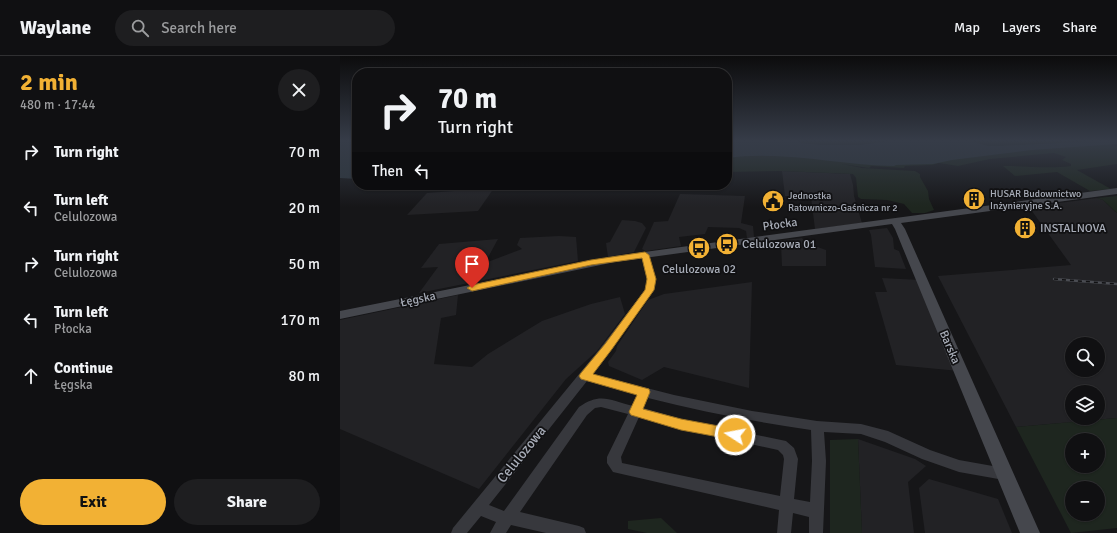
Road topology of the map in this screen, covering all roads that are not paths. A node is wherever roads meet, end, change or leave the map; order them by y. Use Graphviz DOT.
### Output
graph roads {
  1 [pos="1117,192"];
  2 [pos="895,222"];
  3 [pos="645,255"];
  4 [pos="566,268"];
  5 [pos="340,315"];
  6 [pos="585,376"];
  7 [pos="645,392"];
  8 [pos="635,412"];
  9 [pos="817,426"];
  10 [pos="1004,474"];
  11 [pos="787,505"];
  12 [pos="479,508"];
  13 [pos="817,511"];
  14 [pos="507,518"];
  15 [pos="458,533"];
  16 [pos="497,533"];
  17 [pos="579,533"];
  18 [pos="784,533"];
  19 [pos="816,533"];
  20 [pos="1030,533"];
  1 -- 2 [label="street, Płocka"];
  2 -- 3 [label="street, Płocka"];
  2 -- 10 [label="street, Barska"];
  3 -- 4 [label="street, Płocka"];
  3 -- 6 [label="street, Celulozowa"];
  4 -- 5 [label="street, Łęgska"];
  6 -- 7 [label="street"];
  6 -- 12 [label="street, Celulozowa"];
  7 -- 8 [label="street"];
  7 -- 9 [label="street"];
  8 -- 11 [label="street"];
  8 -- 11 [label="street"];
  8 -- 14 [label="street"];
  9 -- 10 [label="street"];
  9 -- 13 [label="street"];
  10 -- 20 [label="street, Barska"];
  11 -- 13 [label="street"];
  11 -- 18 [label="street"];
  12 -- 14 [label="street"];
  12 -- 15 [label="street, Celulozowa"];
  13 -- 19 [label="street"];
  14 -- 16 [label="street"];
  14 -- 17 [label="street"];
}
